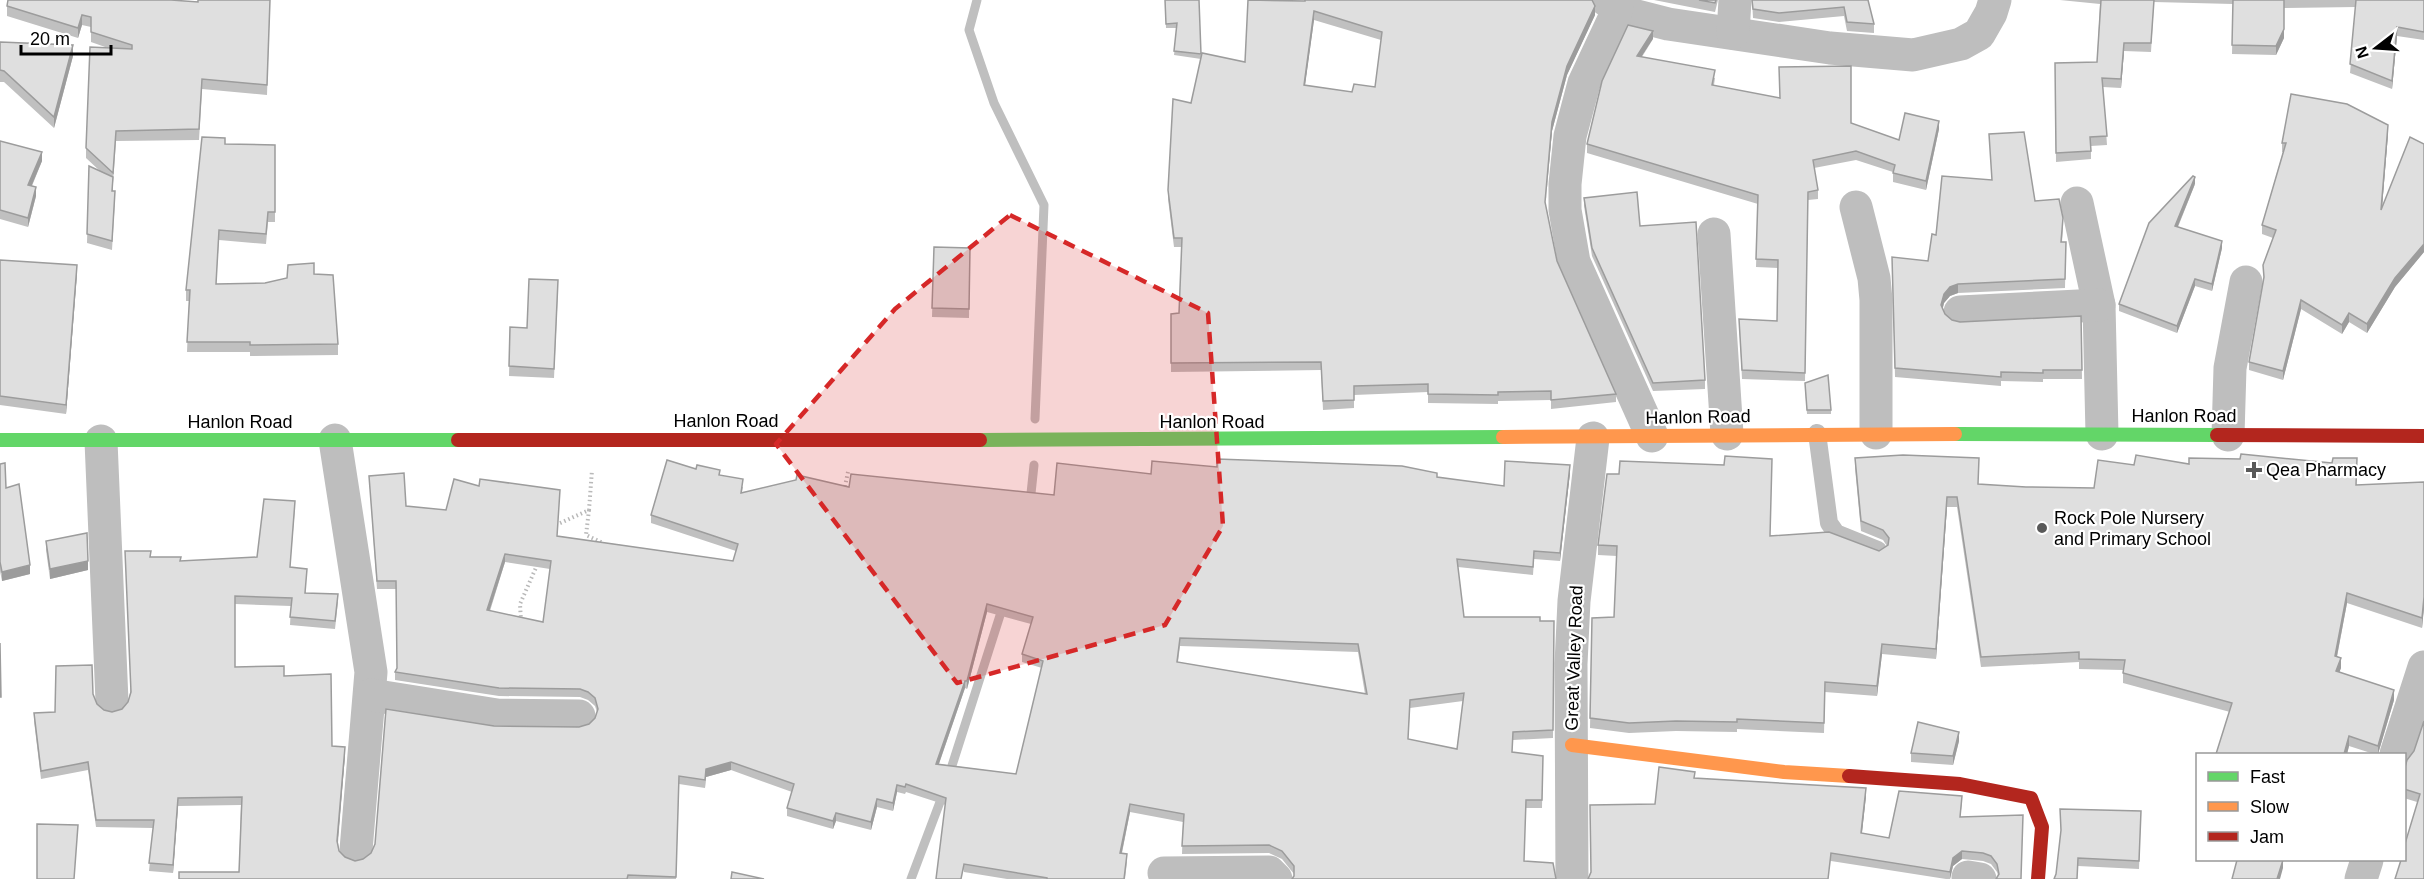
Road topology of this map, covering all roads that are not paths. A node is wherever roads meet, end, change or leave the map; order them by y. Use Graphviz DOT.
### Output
graph roads {
  1 [pos="1735,0"];
  2 [pos="1995,0"];
  3 [pos="1614,3"];
  4 [pos="1733,33"];
  5 [pos="2077,203"];
  6 [pos="1856,207"];
  7 [pos="1714,234"];
  8 [pos="2246,282"];
  9 [pos="2099,305"];
  10 [pos="1960,312"];
  11 [pos="1817,433"];
  12 [pos="1876,433"];
  13 [pos="1727,434"];
  14 [pos="2102,434"];
  15 [pos="1652,435"];
  16 [pos="2228,435"];
  17 [pos="2424,436"];
  18 [pos="1593,438"];
  19 [pos="0,440"];
  20 [pos="335,440"];
  21 [pos="100,441"];
  22 [pos="1878,550"];
  23 [pos="2424,667"];
  24 [pos="371,695"];
  25 [pos="112,701"];
  26 [pos="579,716"];
  27 [pos="1572,745"];
  28 [pos="2396,753"];
  29 [pos="356,850"];
  30 [pos="2367,861"];
  31 [pos="1164,873"];
  32 [pos="1276,879"];
  33 [pos="1572,879"];
  34 [pos="2038,879"];
  35 [pos="2361,879"];
  1 -- 4 [label="street"];
  2 -- 4 [label="street"];
  3 -- 4 [label="street"];
  3 -- 15 [label="street"];
  5 -- 9 [label="street"];
  6 -- 12 [label="street"];
  7 -- 13 [label="street"];
  8 -- 16 [label="street"];
  9 -- 10 [label="street"];
  9 -- 14 [label="street"];
  11 -- 12 [label="main road, Hanlon Road"];
  11 -- 13 [label="main road, Hanlon Road"];
  11 -- 22 [label="lane"];
  12 -- 14 [label="main road, Hanlon Road"];
  13 -- 15 [label="main road, Hanlon Road"];
  14 -- 16 [label="main road, Hanlon Road"];
  15 -- 18 [label="main road, Hanlon Road"];
  16 -- 17 [label="main road, Hanlon Road"];
  18 -- 20 [label="main road, Hanlon Road"];
  18 -- 27 [label="street, Great Valley Road"];
  19 -- 21 [label="main road, Hanlon Road"];
  20 -- 21 [label="main road, Hanlon Road"];
  20 -- 24 [label="street"];
  21 -- 25 [label="street"];
  23 -- 28 [label="street"];
  24 -- 26 [label="street"];
  24 -- 29 [label="street"];
  27 -- 33 [label="street, Great Valley Road"];
  27 -- 34 [label="main road"];
  30 -- 35 [label="street"];
  31 -- 32 [label="street"];
}
